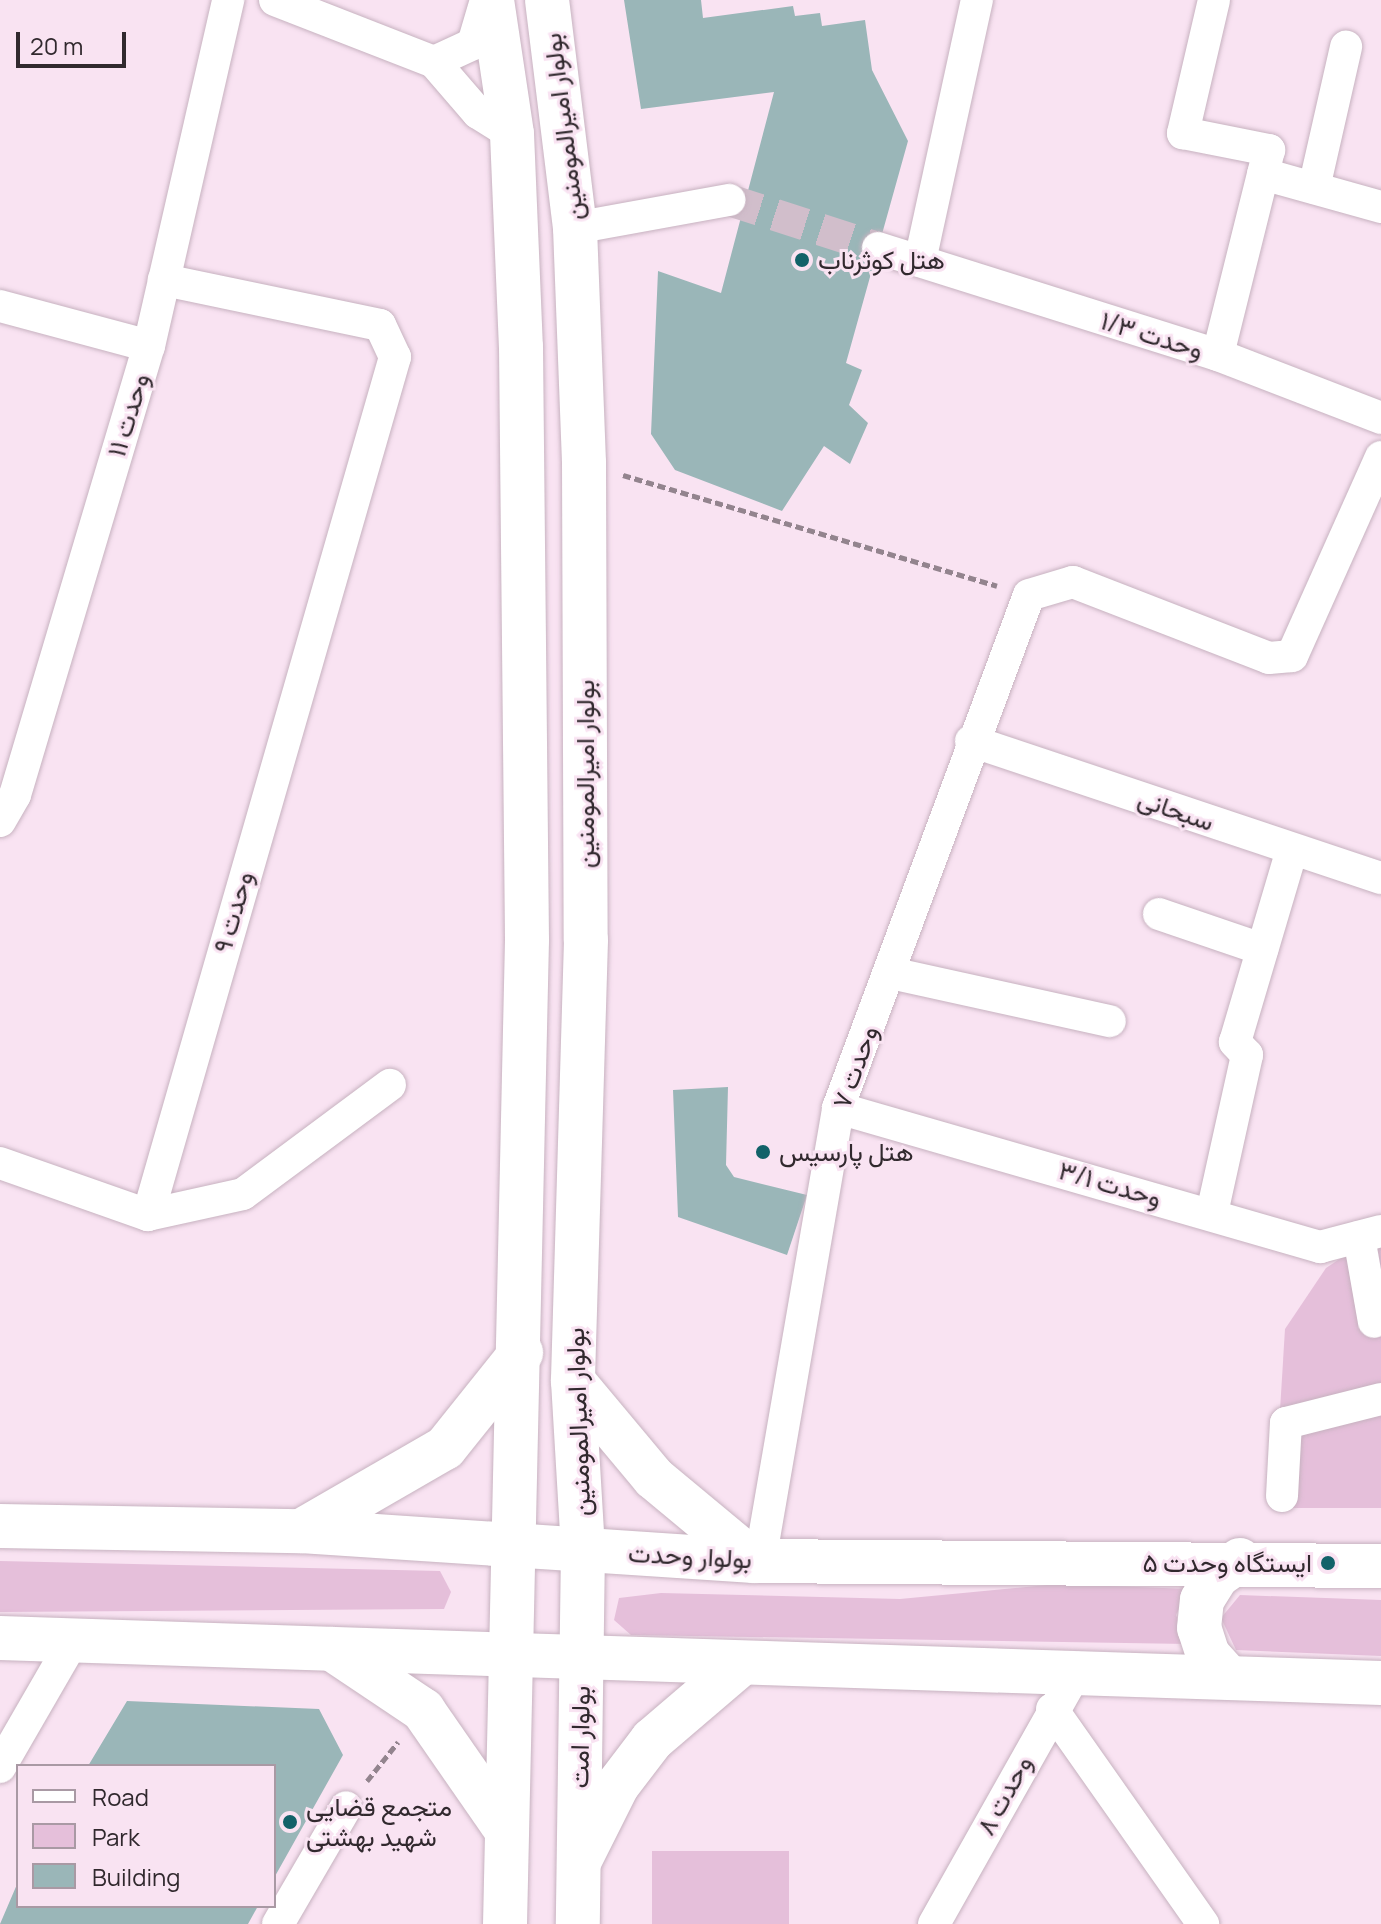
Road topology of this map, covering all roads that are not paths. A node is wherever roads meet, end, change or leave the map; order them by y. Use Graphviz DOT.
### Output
graph roads {
  1 [pos="228,0"];
  2 [pos="275,0"];
  3 [pos="489,0"];
  4 [pos="547,0"];
  5 [pos="977,0"];
  6 [pos="1214,0"];
  7 [pos="1346,47"];
  8 [pos="434,62"];
  9 [pos="512,134"];
  10 [pos="1263,174"];
  11 [pos="1314,188"];
  12 [pos="729,200"];
  13 [pos="1381,207"];
  14 [pos="575,228"];
  15 [pos="878,248"];
  16 [pos="920,261"];
  17 [pos="164,280"];
  18 [pos="0,306"];
  19 [pos="149,346"];
  20 [pos="1218,355"];
  21 [pos="1381,418"];
  22 [pos="1381,457"];
  23 [pos="971,741"];
  24 [pos="5,803"];
  25 [pos="1292,850"];
  26 [pos="1381,878"];
  27 [pos="1159,914"];
  28 [pos="1262,949"];
  29 [pos="891,973"];
  30 [pos="1110,1021"];
  31 [pos="390,1085"];
  32 [pos="838,1108"];
  33 [pos="0,1163"];
  34 [pos="1212,1213"];
  35 [pos="148,1215"];
  36 [pos="1370,1234"];
  37 [pos="1374,1322"];
  38 [pos="521,1353"];
  39 [pos="573,1381"];
  40 [pos="1381,1399"];
  41 [pos="1282,1496"];
  42 [pos="0,1526"];
  43 [pos="301,1531"];
  44 [pos="511,1544"];
  45 [pos="583,1549"];
  46 [pos="1240,1560"];
  47 [pos="757,1561"];
  48 [pos="1381,1566"];
  49 [pos="0,1638"];
  50 [pos="74,1639"];
  51 [pos="332,1649"];
  52 [pos="508,1655"];
  53 [pos="581,1658"];
  54 [pos="742,1663"];
  55 [pos="1078,1668"];
  56 [pos="1227,1676"];
  57 [pos="1381,1683"];
  58 [pos="1052,1709"];
  59 [pos="0,1767"];
  60 [pos="346,1807"];
  61 [pos="504,1827"];
  62 [pos="579,1862"];
  63 [pos="278,1924"];
  64 [pos="505,1924"];
  65 [pos="578,1924"];
  66 [pos="934,1924"];
  67 [pos="1203,1924"];
  1 -- 17 [label="street, وحدت ۱۱"];
  2 -- 8 [label="street"];
  3 -- 8 [label="street"];
  3 -- 9 [label="main road, بولوار امیرالمومنین"];
  4 -- 14 [label="main road, بولوار امیرالمومنین"];
  5 -- 16 [label="street"];
  6 -- 10 [label="street"];
  7 -- 11 [label="street"];
  8 -- 9 [label="street"];
  9 -- 38 [label="main road, بولوار امیرالمومنین"];
  10 -- 11 [label="street"];
  10 -- 20 [label="street"];
  11 -- 13 [label="street"];
  12 -- 14 [label="street"];
  14 -- 39 [label="main road, بولوار امیرالمومنین"];
  15 -- 16 [label="street, وحدت ۱/۳"];
  16 -- 20 [label="street, وحدت ۱/۳"];
  17 -- 19 [label="street, وحدت ۱۱"];
  17 -- 35 [label="street, وحدت ۹"];
  18 -- 19 [label="street"];
  19 -- 24 [label="street, وحدت ۱۱"];
  20 -- 21 [label="street, وحدت ۱/۳"];
  22 -- 23 [label="street, وحدت ۷"];
  23 -- 25 [label="street, سبحانی"];
  23 -- 29 [label="street, وحدت ۷"];
  25 -- 26 [label="street, سبحانی"];
  25 -- 28 [label="street"];
  27 -- 28 [label="street"];
  28 -- 34 [label="street"];
  29 -- 30 [label="street"];
  29 -- 32 [label="street, وحدت ۷"];
  31 -- 35 [label="street"];
  32 -- 34 [label="street, وحدت ۳/۱"];
  32 -- 47 [label="street, وحدت ۷"];
  33 -- 35 [label="street"];
  34 -- 36 [label="street, وحدت ۳/۱"];
  36 -- 37 [label="street"];
  38 -- 43 [label="main road"];
  38 -- 44 [label="main road, بولوار امیرالمومنین"];
  39 -- 45 [label="main road, بولوار امیرالمومنین"];
  39 -- 47 [label="main road"];
  40 -- 41 [label="street"];
  42 -- 43 [label="main road, بولوار وحدت"];
  43 -- 44 [label="main road, بولوار وحدت"];
  44 -- 45 [label="main road, بولوار وحدت"];
  44 -- 52 [label="main road, بولوار امیرالمومنین"];
  45 -- 47 [label="main road, بولوار وحدت"];
  45 -- 53 [label="main road, بولوار امت"];
  46 -- 47 [label="main road, بولوار وحدت"];
  46 -- 48 [label="main road, بولوار وحدت"];
  46 -- 56 [label="main road"];
  49 -- 50 [label="main road"];
  50 -- 51 [label="main road"];
  50 -- 59 [label="street"];
  51 -- 52 [label="main road"];
  51 -- 61 [label="main road"];
  52 -- 53 [label="main road"];
  52 -- 61 [label="main road, بولوار امیرالمومنین"];
  53 -- 54 [label="main road"];
  53 -- 62 [label="main road, بولوار امت"];
  54 -- 55 [label="main road"];
  54 -- 62 [label="main road"];
  55 -- 56 [label="main road"];
  55 -- 58 [label="street, وحدت ۸"];
  56 -- 57 [label="main road"];
  58 -- 66 [label="street, وحدت ۸"];
  58 -- 67 [label="street"];
  60 -- 63 [label="street"];
  61 -- 64 [label="main road"];
  62 -- 65 [label="main road, بولوار امت"];
}
